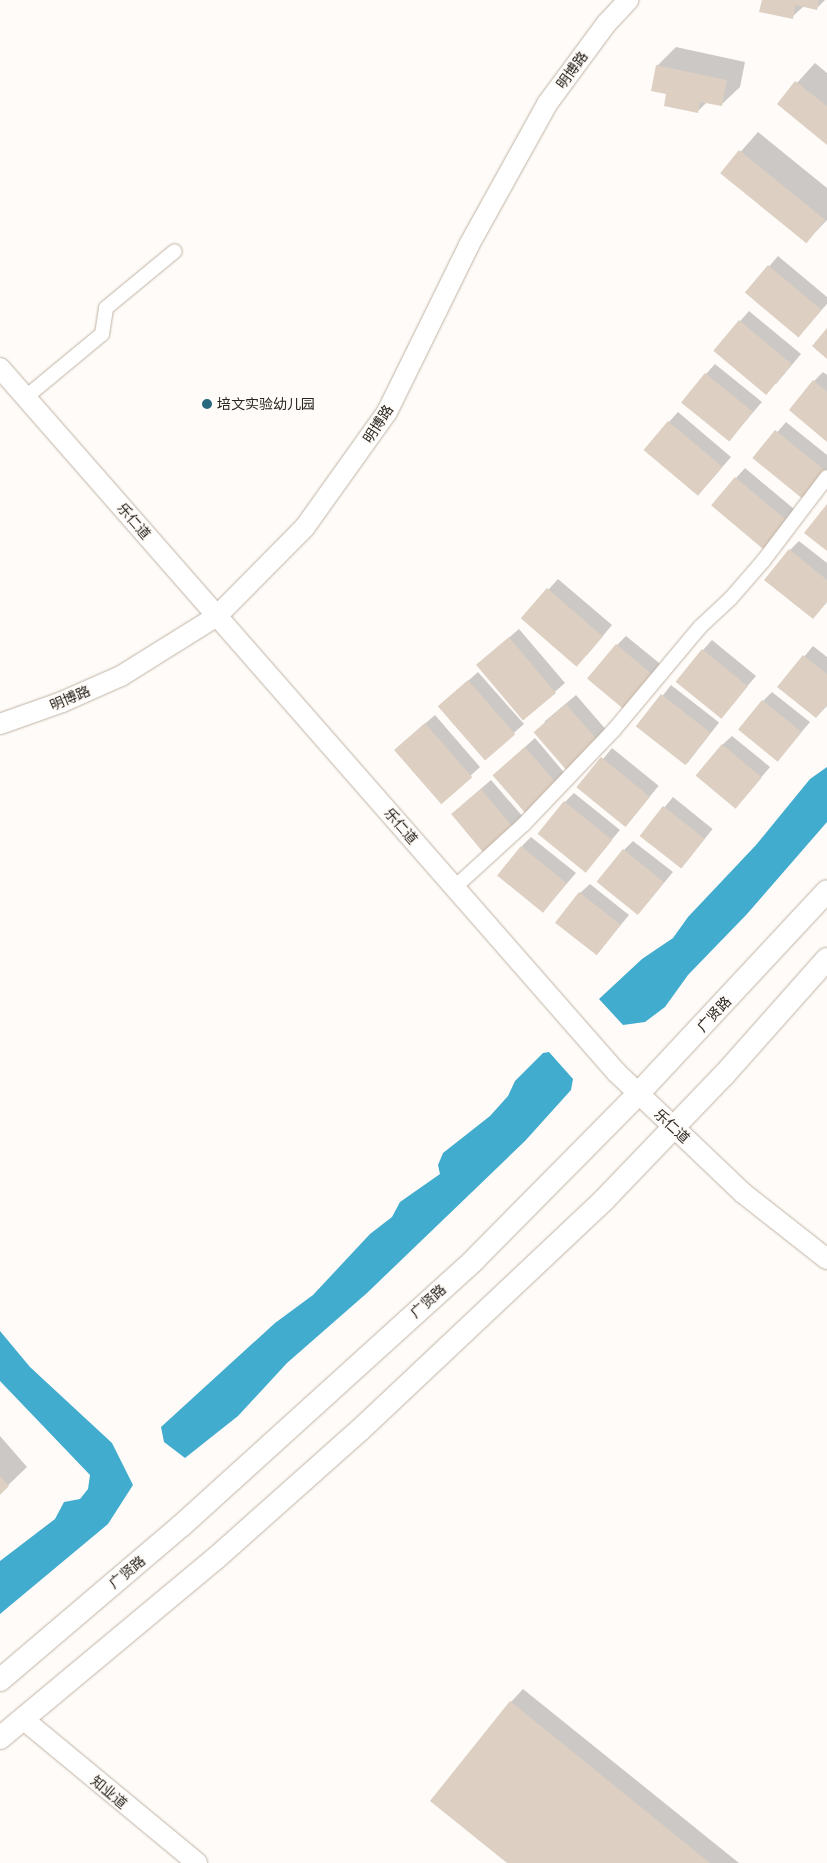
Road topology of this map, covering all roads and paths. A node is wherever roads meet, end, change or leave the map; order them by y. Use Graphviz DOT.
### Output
graph roads {
  1 [pos="628,0"];
  2 [pos="175,251"];
  3 [pos="0,368"];
  4 [pos="26,397"];
  5 [pos="827,477"];
  6 [pos="217,616"];
  7 [pos="0,724"];
  8 [pos="455,887"];
  9 [pos="827,891"];
  10 [pos="827,959"];
  11 [pos="638,1094"];
  12 [pos="674,1128"];
  13 [pos="827,1258"];
  14 [pos="0,1680"];
  15 [pos="23,1719"];
  16 [pos="0,1738"];
  17 [pos="197,1863"];
  1 -- 6 [label="street, 明博路"];
  2 -- 4 [label="street"];
  3 -- 4 [label="street, 乐仁道"];
  4 -- 6 [label="street, 乐仁道"];
  5 -- 8 [label="street"];
  6 -- 7 [label="street, 明博路"];
  6 -- 8 [label="street, 乐仁道"];
  8 -- 11 [label="street, 乐仁道"];
  9 -- 11 [label="main road, 广贤路"];
  10 -- 12 [label="main road"];
  11 -- 12 [label="street, 乐仁道"];
  11 -- 14 [label="main road, 广贤路"];
  12 -- 13 [label="street, 乐仁道"];
  12 -- 15 [label="main road"];
  15 -- 16 [label="main road"];
  15 -- 17 [label="street, 知业道"];
}
